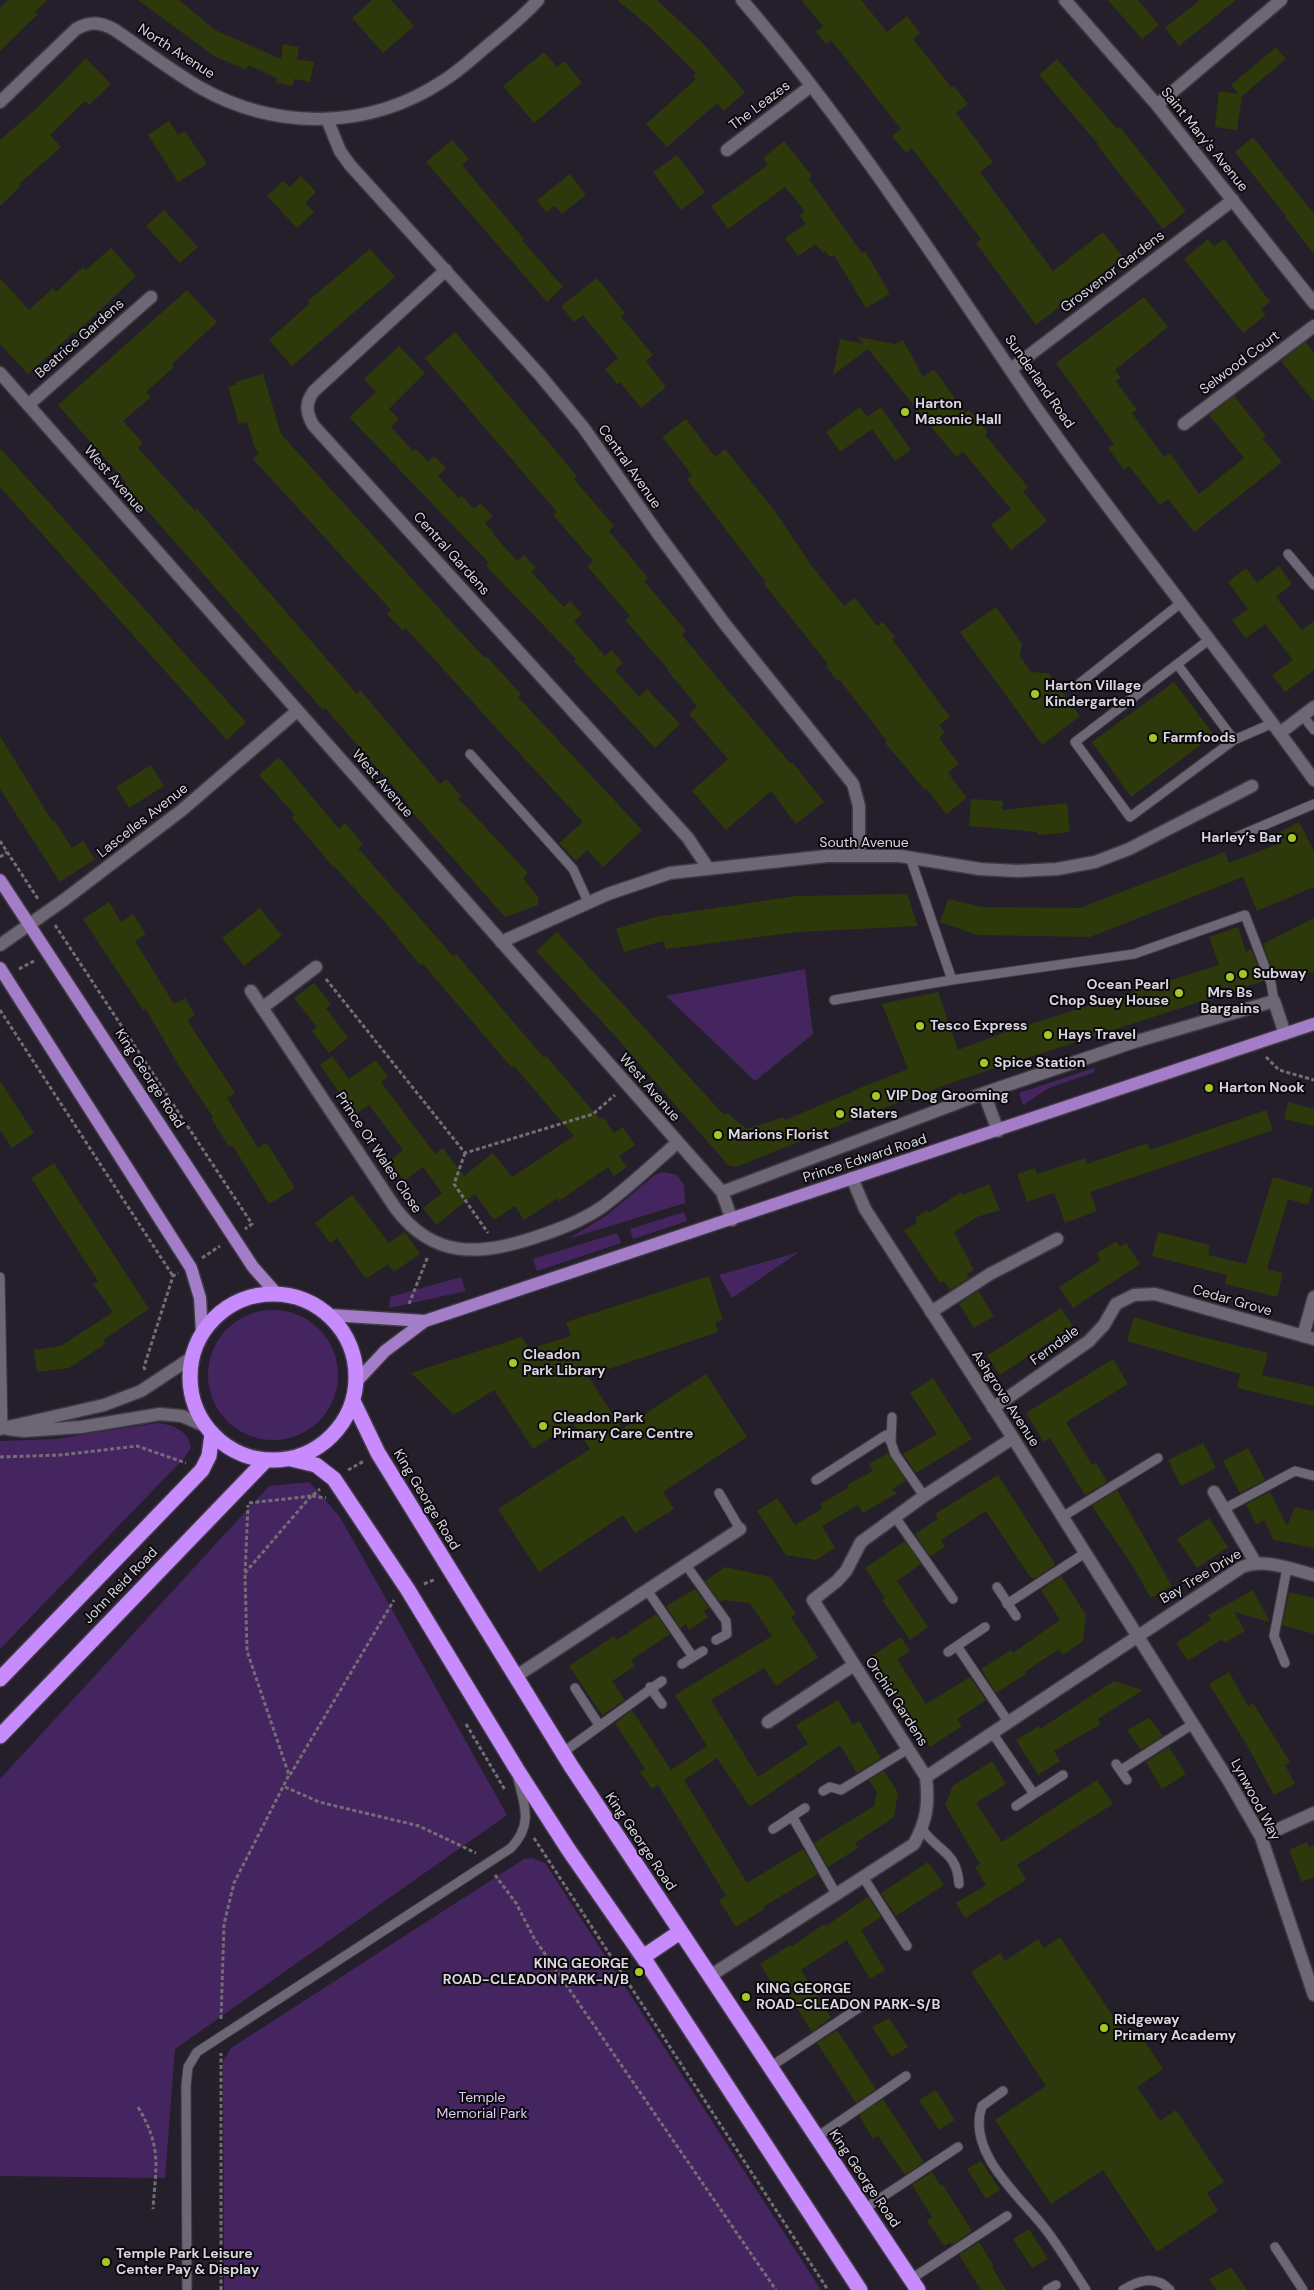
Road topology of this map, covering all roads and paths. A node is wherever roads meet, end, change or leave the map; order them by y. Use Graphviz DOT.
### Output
graph roads {
  1 [pos="538,0"];
  2 [pos="742,0"];
  3 [pos="1065,0"];
  4 [pos="1281,0"];
  5 [pos="811,86"];
  6 [pos="0,102"];
  7 [pos="1157,105"];
  8 [pos="326,120"];
  9 [pos="727,150"];
  10 [pos="1233,200"];
  11 [pos="446,270"];
  12 [pos="152,297"];
  13 [pos="1314,303"];
  14 [pos="1314,326"];
  15 [pos="1011,369"];
  16 [pos="0,373"];
  17 [pos="28,405"];
  18 [pos="1184,424"];
  19 [pos="1288,554"];
  20 [pos="1314,585"];
  21 [pos="1182,602"];
  22 [pos="1210,639"];
  23 [pos="1177,664"];
  24 [pos="1080,683"];
  25 [pos="1314,708"];
  26 [pos="297,711"];
  27 [pos="1303,716"];
  28 [pos="1276,728"];
  29 [pos="1314,730"];
  30 [pos="1234,740"];
  31 [pos="470,754"];
  32 [pos="1314,780"];
  33 [pos="1252,786"];
  34 [pos="1314,804"];
  35 [pos="1234,838"];
  36 [pos="7,852"];
  37 [pos="859,856"];
  38 [pos="0,857"];
  39 [pos="910,857"];
  40 [pos="708,868"];
  41 [pos="0,880"];
  42 [pos="588,902"];
  43 [pos="29,924"];
  44 [pos="501,942"];
  45 [pos="0,945"];
  46 [pos="316,967"];
  47 [pos="0,968"];
  48 [pos="952,980"];
  49 [pos="252,991"];
  50 [pos="834,1000"];
  51 [pos="1274,1000"];
  52 [pos="262,1008"];
  53 [pos="0,1010"];
  54 [pos="1314,1024"];
  55 [pos="1285,1034"];
  56 [pos="1254,1044"];
  57 [pos="1314,1080"];
  58 [pos="626,1085"];
  59 [pos="984,1093"];
  60 [pos="998,1131"];
  61 [pos="677,1143"];
  62 [pos="465,1154"];
  63 [pos="852,1178"];
  64 [pos="722,1192"];
  65 [pos="732,1220"];
  66 [pos="1057,1239"];
  67 [pos="434,1242"];
  68 [pos="499,1247"];
  69 [pos="0,1277"];
  70 [pos="276,1293"];
  71 [pos="1154,1294"];
  72 [pos="1314,1297"];
  73 [pos="931,1312"];
  74 [pos="330,1315"];
  75 [pos="403,1320"];
  76 [pos="425,1321"];
  77 [pos="202,1332"];
  78 [pos="1308,1338"];
  79 [pos="191,1358"];
  80 [pos="357,1381"];
  81 [pos="150,1385"];
  82 [pos="353,1401"];
  83 [pos="993,1408"];
  84 [pos="892,1417"];
  85 [pos="1,1429"];
  86 [pos="208,1430"];
  87 [pos="1013,1438"];
  88 [pos="891,1442"];
  89 [pos="378,1453"];
  90 [pos="0,1457"];
  91 [pos="1158,1458"];
  92 [pos="291,1459"];
  93 [pos="266,1460"];
  94 [pos="185,1462"];
  95 [pos="1314,1476"];
  96 [pos="334,1479"];
  97 [pos="816,1480"];
  98 [pos="1214,1492"];
  99 [pos="719,1493"];
  100 [pos="924,1496"];
  101 [pos="327,1499"];
  102 [pos="248,1504"];
  103 [pos="1224,1510"];
  104 [pos="895,1517"];
  105 [pos="1062,1517"];
  106 [pos="740,1529"];
  107 [pos="1085,1553"];
  108 [pos="1254,1562"];
  109 [pos="686,1565"];
  110 [pos="1287,1568"];
  111 [pos="451,1573"];
  112 [pos="245,1574"];
  113 [pos="1314,1575"];
  114 [pos="997,1587"];
  115 [pos="408,1590"];
  116 [pos="647,1590"];
  117 [pos="388,1592"];
  118 [pos="953,1599"];
  119 [pos="394,1600"];
  120 [pos="1008,1604"];
  121 [pos="398,1608"];
  122 [pos="1016,1616"];
  123 [pos="985,1627"];
  124 [pos="1137,1635"];
  125 [pos="716,1640"];
  126 [pos="957,1646"];
  127 [pos="703,1651"];
  128 [pos="948,1652"];
  129 [pos="693,1657"];
  130 [pos="1285,1663"];
  131 [pos="682,1664"];
  132 [pos="854,1665"];
  133 [pos="515,1677"];
  134 [pos="0,1679"];
  135 [pos="662,1680"];
  136 [pos="650,1687"];
  137 [pos="575,1688"];
  138 [pos="662,1704"];
  139 [pos="464,1720"];
  140 [pos="768,1722"];
  141 [pos="1009,1723"];
  142 [pos="1193,1724"];
  143 [pos="598,1725"];
  144 [pos="993,1734"];
  145 [pos="0,1736"];
  146 [pos="908,1749"];
  147 [pos="562,1753"];
  148 [pos="516,1768"];
  149 [pos="289,1775"];
  150 [pos="1063,1775"];
  151 [pos="926,1777"];
  152 [pos="1127,1780"];
  153 [pos="285,1787"];
  154 [pos="823,1791"];
  155 [pos="1034,1794"];
  156 [pos="510,1798"];
  157 [pos="1016,1806"];
  158 [pos="805,1808"];
  159 [pos="1314,1813"];
  160 [pos="792,1816"];
  161 [pos="525,1824"];
  162 [pos="773,1829"];
  163 [pos="922,1829"];
  164 [pos="1261,1838"];
  165 [pos="489,1869"];
  166 [pos="863,1877"];
  167 [pos="959,1884"];
  168 [pos="836,1894"];
  169 [pos="680,1932"];
  170 [pos="907,1946"];
  171 [pos="643,1957"];
  172 [pos="710,1976"];
  173 [pos="1314,1995"];
  174 [pos="863,2005"];
  175 [pos="221,2037"];
  176 [pos="770,2067"];
  177 [pos="906,2076"];
  178 [pos="1004,2090"];
  179 [pos="138,2108"];
  180 [pos="816,2137"];
  181 [pos="958,2147"];
  182 [pos="153,2209"];
  183 [pos="864,2209"];
  184 [pos="1007,2216"];
  185 [pos="1275,2247"];
  186 [pos="915,2284"];
  187 [pos="1056,2284"];
  188 [pos="187,2290"];
  189 [pos="221,2290"];
  190 [pos="776,2290"];
  191 [pos="828,2290"];
  192 [pos="860,2290"];
  193 [pos="1047,2290"];
  194 [pos="1086,2290"];
  195 [pos="1123,2290"];
  196 [pos="1170,2290"];
  197 [pos="1303,2290"];
  1 -- 8 [label="street, North Avenue"];
  2 -- 5 [label="street, Sunderland Road"];
  3 -- 7 [label="street, Saint Mary's Avenue"];
  4 -- 7 [label="street"];
  5 -- 9 [label="street, The Leazes"];
  5 -- 15 [label="street, Sunderland Road"];
  6 -- 8 [label="street, North Avenue"];
  7 -- 10 [label="street, Saint Mary's Avenue"];
  8 -- 11 [label="street, Central Avenue"];
  10 -- 13 [label="street, Saint Mary's Avenue"];
  10 -- 15 [label="street, Grosvenor Gardens"];
  11 -- 37 [label="street, Central Avenue"];
  11 -- 40 [label="street, Central Gardens"];
  12 -- 17 [label="street, Beatrice Gardens"];
  14 -- 18 [label="street, Selwood Court"];
  15 -- 21 [label="street, Sunderland Road"];
  16 -- 17 [label="street, West Avenue"];
  17 -- 26 [label="street, West Avenue"];
  19 -- 20 [label="lane"];
  21 -- 22 [label="street, Sunderland Road"];
  21 -- 24 [label="lane"];
  22 -- 23 [label="lane"];
  22 -- 28 [label="street, Sunderland Road"];
  23 -- 30 [label="lane"];
  23 -- 30 [label="lane"];
  25 -- 27 [label="street"];
  26 -- 43 [label="street, Lascelles Avenue"];
  26 -- 44 [label="street, West Avenue"];
  27 -- 28 [label="street"];
  27 -- 29 [label="lane"];
  28 -- 30 [label="lane"];
  28 -- 32 [label="street, Sunderland Road"];
  31 -- 42 [label="lane"];
  33 -- 39 [label="street, South Avenue"];
  34 -- 35 [label="lane"];
  36 -- 38 [label="path"];
  37 -- 39 [label="street, South Avenue"];
  37 -- 40 [label="street, South Avenue"];
  39 -- 48 [label="lane"];
  40 -- 42 [label="street, South Avenue"];
  41 -- 43 [label="main road, King George Road"];
  42 -- 44 [label="street, South Avenue"];
  43 -- 45 [label="street, Lascelles Avenue"];
  43 -- 70 [label="main road, King George Road"];
  44 -- 58 [label="street, West Avenue"];
  46 -- 52 [label="street"];
  46 -- 62 [label="path"];
  47 -- 77 [label="main road"];
  48 -- 50 [label="lane"];
  48 -- 51 [label="lane"];
  49 -- 52 [label="street, Prince Of Wales Close"];
  51 -- 55 [label="street"];
  51 -- 59 [label="street"];
  52 -- 67 [label="street, Prince Of Wales Close"];
  53 -- 81 [label="path"];
  54 -- 55 [label="main road, Prince Edward Road"];
  55 -- 56 [label="main road, Prince Edward Road"];
  56 -- 57 [label="path"];
  56 -- 60 [label="main road, Prince Edward Road"];
  58 -- 61 [label="street, West Avenue"];
  58 -- 62 [label="path"];
  59 -- 60 [label="street"];
  59 -- 64 [label="street"];
  60 -- 63 [label="main road, Prince Edward Road"];
  61 -- 64 [label="street, West Avenue"];
  61 -- 68 [label="street, Prince Of Wales Close"];
  62 -- 68 [label="path"];
  63 -- 65 [label="main road, Prince Edward Road"];
  63 -- 73 [label="street, Ashgrove Avenue"];
  64 -- 65 [label="street, West Avenue"];
  65 -- 76 [label="main road, Prince Edward Road"];
  66 -- 73 [label="street"];
  67 -- 68 [label="street, Prince Of Wales Close"];
  67 -- 75 [label="path"];
  69 -- 85 [label="lane"];
  70 -- 74 [label="highway"];
  70 -- 77 [label="highway"];
  71 -- 78 [label="street, Cedar Grove"];
  71 -- 83 [label="street, Ferndale"];
  72 -- 78 [label="street, Cedar Grove"];
  73 -- 83 [label="street, Ashgrove Avenue"];
  74 -- 75 [label="main road, Prince Edward Road"];
  74 -- 80 [label="highway"];
  75 -- 76 [label="main road, Prince Edward Road"];
  76 -- 80 [label="main road, Prince Edward Road"];
  77 -- 79 [label="highway"];
  79 -- 81 [label="street"];
  79 -- 86 [label="highway"];
  80 -- 82 [label="highway"];
  81 -- 85 [label="street"];
  82 -- 89 [label="highway, King George Road"];
  82 -- 92 [label="highway"];
  83 -- 87 [label="street, Ashgrove Avenue"];
  84 -- 88 [label="lane"];
  85 -- 86 [label="street"];
  86 -- 93 [label="highway"];
  86 -- 134 [label="highway, John Reid Road"];
  87 -- 100 [label="street, Orchid Gardens"];
  87 -- 105 [label="street, Ashgrove Avenue"];
  88 -- 97 [label="lane"];
  88 -- 100 [label="lane"];
  89 -- 96 [label="path"];
  89 -- 111 [label="highway, King George Road"];
  90 -- 94 [label="path"];
  91 -- 105 [label="lane"];
  92 -- 93 [label="highway"];
  92 -- 96 [label="highway"];
  93 -- 145 [label="highway, John Reid Road"];
  95 -- 103 [label="lane"];
  96 -- 115 [label="highway"];
  98 -- 103 [label="street"];
  99 -- 106 [label="lane"];
  100 -- 104 [label="street, Orchid Gardens"];
  101 -- 112 [label="path"];
  102 -- 112 [label="path"];
  103 -- 108 [label="street"];
  104 -- 118 [label="lane"];
  104 -- 132 [label="street, Orchid Gardens"];
  105 -- 107 [label="street, Ashgrove Avenue"];
  106 -- 109 [label="street"];
  107 -- 120 [label="lane"];
  107 -- 124 [label="street, Ashgrove Avenue"];
  108 -- 110 [label="street, Bay Tree Drive"];
  108 -- 124 [label="street, Bay Tree Drive"];
  109 -- 116 [label="street"];
  109 -- 125 [label="lane"];
  110 -- 113 [label="street, Bay Tree Drive"];
  110 -- 130 [label="lane"];
  111 -- 115 [label="path"];
  111 -- 133 [label="highway, King George Road"];
  112 -- 149 [label="path"];
  114 -- 120 [label="lane"];
  115 -- 119 [label="path"];
  115 -- 148 [label="highway"];
  116 -- 129 [label="lane"];
  116 -- 133 [label="street"];
  117 -- 119 [label="path"];
  119 -- 121 [label="path"];
  119 -- 149 [label="path"];
  120 -- 122 [label="lane"];
  123 -- 126 [label="lane"];
  124 -- 141 [label="street, Bay Tree Drive"];
  124 -- 142 [label="street, Lynwood Way"];
  126 -- 128 [label="lane"];
  126 -- 141 [label="lane"];
  127 -- 129 [label="lane"];
  129 -- 131 [label="lane"];
  132 -- 140 [label="street"];
  132 -- 146 [label="street, Orchid Gardens"];
  133 -- 147 [label="highway, King George Road"];
  135 -- 136 [label="lane"];
  136 -- 138 [label="lane"];
  136 -- 143 [label="lane"];
  137 -- 143 [label="lane"];
  139 -- 156 [label="path"];
  141 -- 144 [label="street, Bay Tree Drive"];
  142 -- 152 [label="lane"];
  142 -- 164 [label="street, Lynwood Way"];
  143 -- 147 [label="lane"];
  144 -- 151 [label="street, Bay Tree Drive"];
  144 -- 155 [label="lane"];
  146 -- 151 [label="street, Orchid Gardens"];
  146 -- 154 [label="lane"];
  147 -- 169 [label="highway, King George Road"];
  148 -- 161 [label="lane"];
  148 -- 171 [label="highway"];
  149 -- 153 [label="path"];
  150 -- 155 [label="lane"];
  151 -- 163 [label="street, Orchid Gardens"];
  153 -- 165 [label="path"];
  153 -- 175 [label="path"];
  155 -- 157 [label="lane"];
  158 -- 160 [label="lane"];
  159 -- 164 [label="street"];
  160 -- 162 [label="lane"];
  160 -- 168 [label="lane"];
  161 -- 165 [label="lane"];
  161 -- 191 [label="path"];
  163 -- 166 [label="street, Orchid Gardens"];
  163 -- 167 [label="lane"];
  164 -- 173 [label="street, Lynwood Way"];
  165 -- 175 [label="lane"];
  165 -- 190 [label="path"];
  166 -- 168 [label="street, Orchid Gardens"];
  166 -- 170 [label="lane"];
  168 -- 172 [label="street, Orchid Gardens"];
  169 -- 171 [label="highway"];
  169 -- 172 [label="highway, King George Road"];
  171 -- 192 [label="highway"];
  172 -- 176 [label="highway, King George Road"];
  174 -- 176 [label="lane"];
  175 -- 188 [label="lane"];
  175 -- 189 [label="path"];
  176 -- 180 [label="highway, King George Road"];
  177 -- 180 [label="lane"];
  178 -- 194 [label="lane"];
  179 -- 182 [label="path"];
  180 -- 183 [label="highway, King George Road"];
  181 -- 183 [label="lane"];
  183 -- 186 [label="highway, King George Road"];
  184 -- 186 [label="lane"];
  185 -- 197 [label="lane"];
  187 -- 193 [label="lane"];
  195 -- 196 [label="lane"];
}
